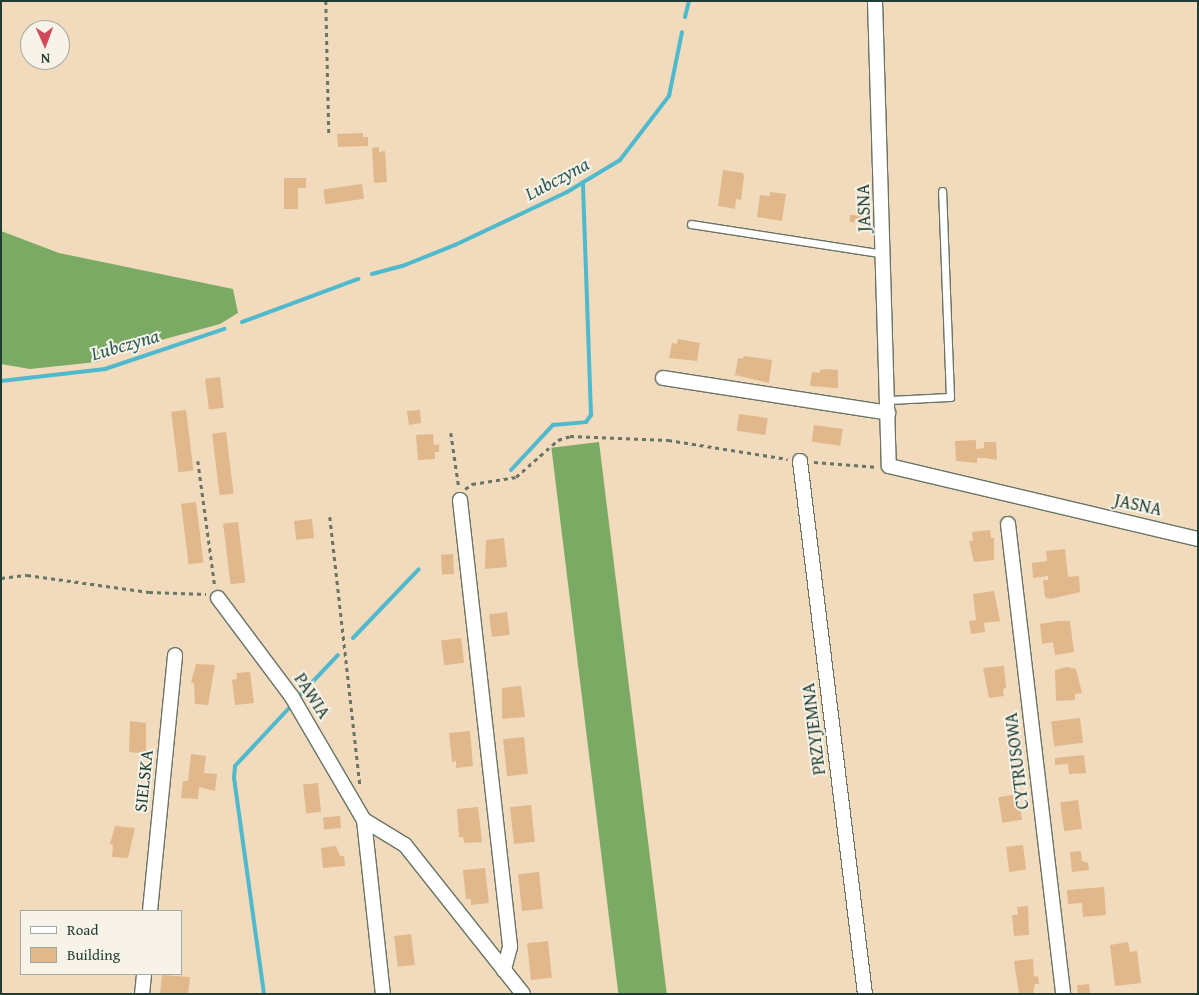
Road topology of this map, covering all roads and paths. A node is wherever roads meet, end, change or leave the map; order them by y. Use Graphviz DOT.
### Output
graph roads {
  1 [pos="326,1"];
  2 [pos="875,1"];
  3 [pos="329,133"];
  4 [pos="942,192"];
  5 [pos="691,224"];
  6 [pos="884,254"];
  7 [pos="663,378"];
  8 [pos="888,406"];
  9 [pos="451,433"];
  10 [pos="198,461"];
  11 [pos="800,461"];
  12 [pos="889,466"];
  13 [pos="460,500"];
  14 [pos="330,517"];
  15 [pos="1008,524"];
  16 [pos="1198,539"];
  17 [pos="1,578"];
  18 [pos="217,597"];
  19 [pos="175,655"];
  20 [pos="361,791"];
  21 [pos="364,820"];
  22 [pos="150,910"];
  23 [pos="504,970"];
  24 [pos="144,975"];
  25 [pos="142,994"];
  26 [pos="383,994"];
  27 [pos="523,994"];
  28 [pos="865,994"];
  29 [pos="1063,994"];
  1 -- 3 [label="path"];
  2 -- 6 [label="street, JASNA"];
  4 -- 8 [label="lane"];
  5 -- 6 [label="lane"];
  6 -- 8 [label="street, JASNA"];
  7 -- 8 [label="street"];
  8 -- 12 [label="street, JASNA"];
  9 -- 11 [label="path"];
  10 -- 18 [label="path"];
  11 -- 12 [label="path"];
  11 -- 28 [label="street, PRZYJEMNA"];
  12 -- 16 [label="street, JASNA"];
  13 -- 23 [label="street"];
  14 -- 20 [label="path"];
  15 -- 29 [label="street, CYTRUSOWA"];
  17 -- 18 [label="path"];
  18 -- 21 [label="street, PAWIA"];
  19 -- 22 [label="street, SIELSKA"];
  21 -- 23 [label="street, PAWIA"];
  21 -- 26 [label="street, PAWIA"];
  23 -- 27 [label="street, PAWIA"];
  24 -- 25 [label="street"];
}
